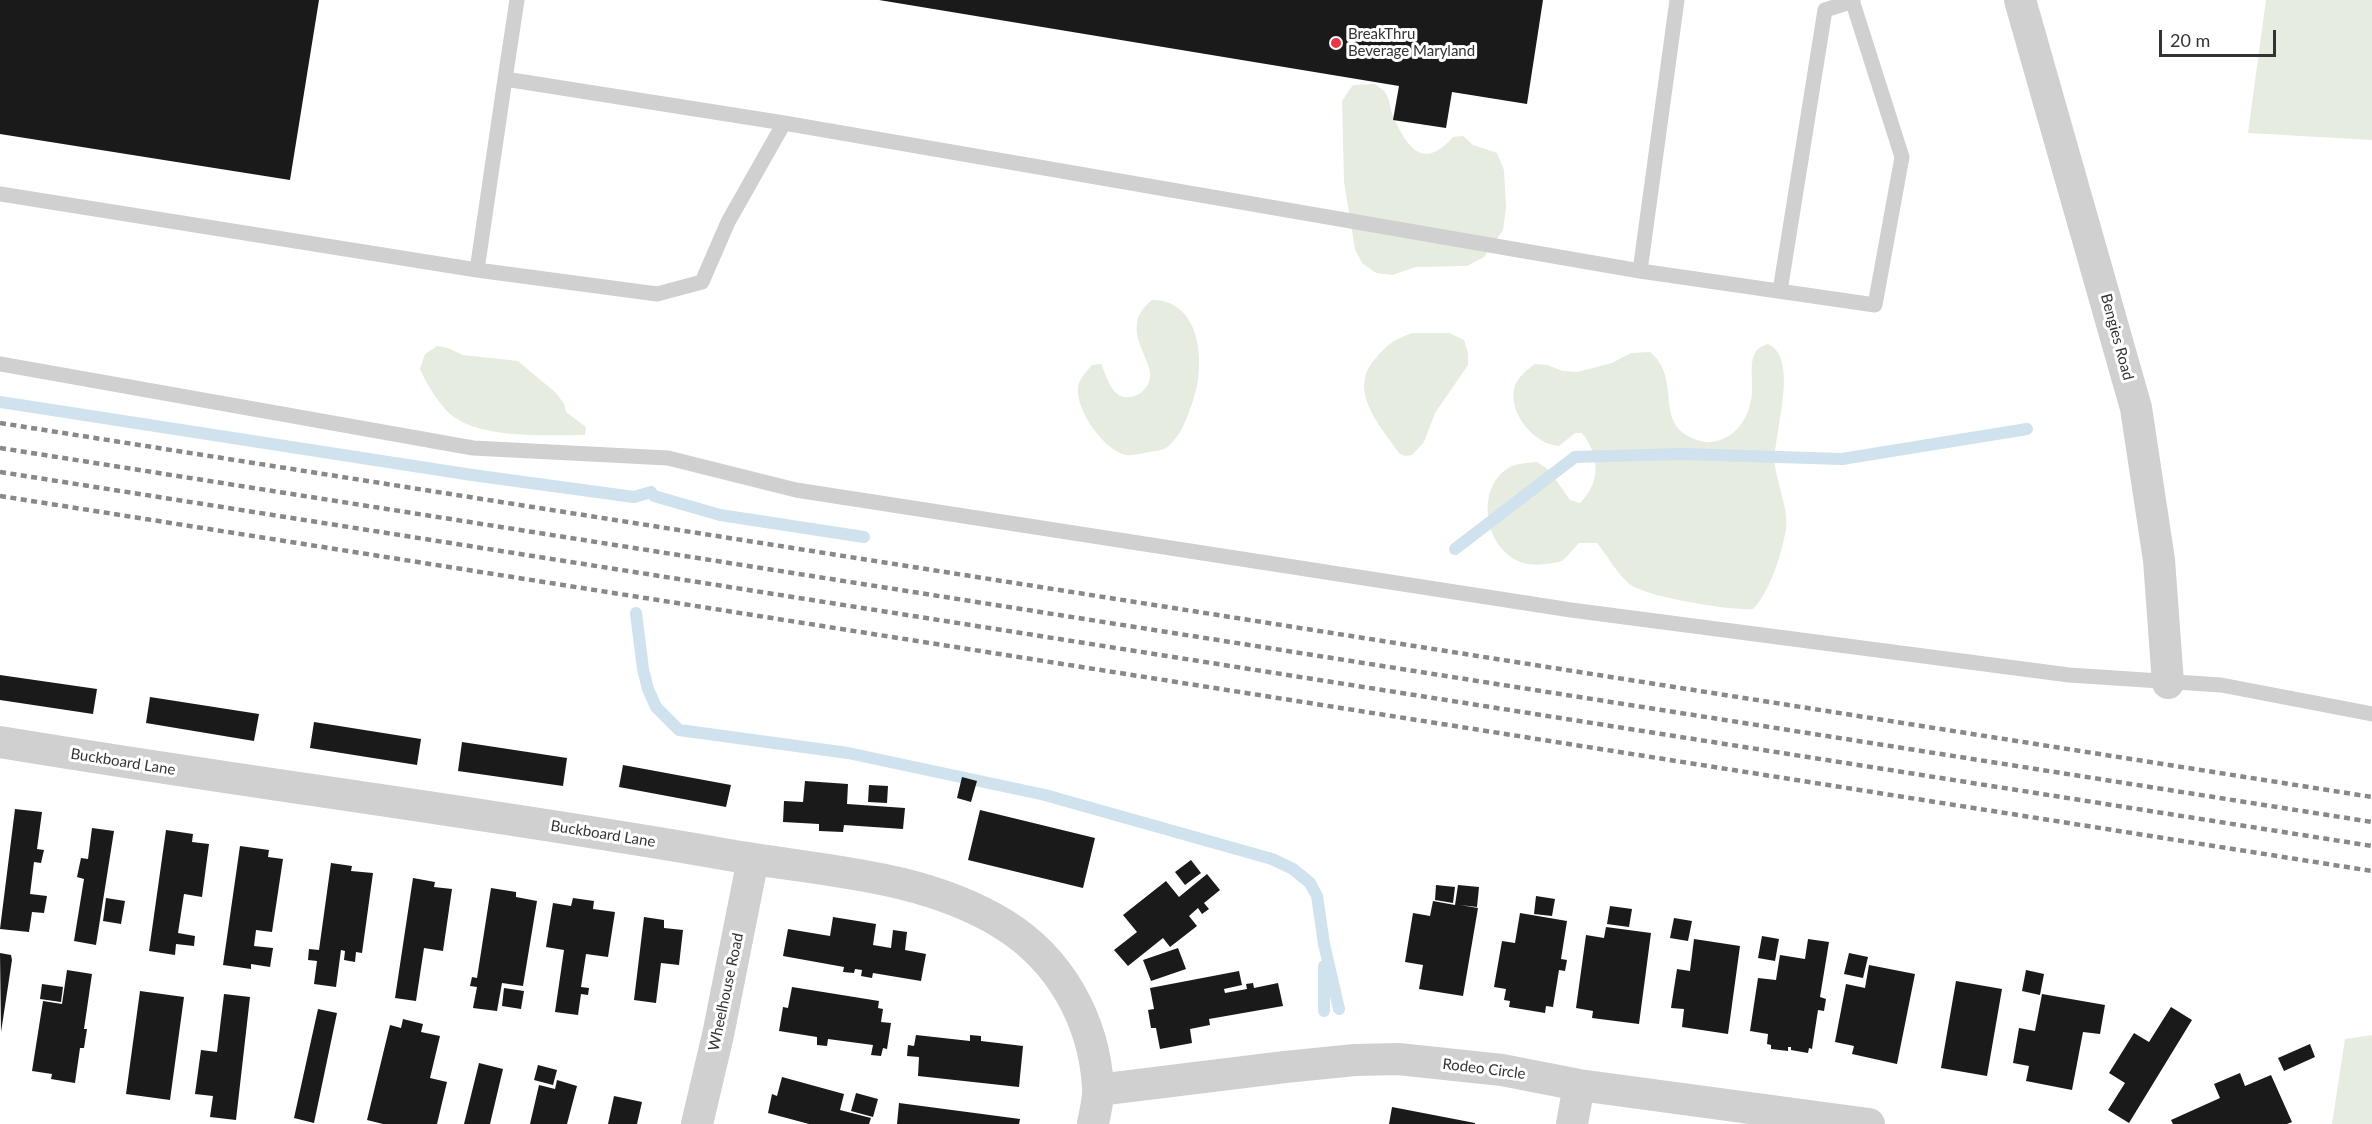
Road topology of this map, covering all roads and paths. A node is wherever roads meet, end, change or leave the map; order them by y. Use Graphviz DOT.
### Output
graph roads {
  1 [pos="517,0"];
  2 [pos="1677,0"];
  3 [pos="2020,0"];
  4 [pos="1852,1"];
  5 [pos="505,79"];
  6 [pos="784,123"];
  7 [pos="0,194"];
  8 [pos="477,270"];
  9 [pos="1640,271"];
  10 [pos="1780,291"];
  11 [pos="0,364"];
  12 [pos="2168,683"];
  13 [pos="2372,714"];
  14 [pos="0,742"];
  15 [pos="753,859"];
  16 [pos="1579,1085"];
  17 [pos="1098,1089"];
  18 [pos="697,1124"];
  19 [pos="1093,1124"];
  20 [pos="1572,1124"];
  21 [pos="1869,1124"];
  1 -- 5 [label="lane"];
  2 -- 9 [label="lane"];
  3 -- 12 [label="street, Bengies Road"];
  4 -- 10 [label="lane"];
  4 -- 10 [label="lane"];
  5 -- 6 [label="lane"];
  5 -- 8 [label="lane"];
  6 -- 8 [label="lane"];
  6 -- 9 [label="lane"];
  7 -- 8 [label="lane"];
  9 -- 10 [label="lane"];
  11 -- 12 [label="lane"];
  12 -- 13 [label="lane"];
  14 -- 15 [label="street, Buckboard Lane"];
  15 -- 17 [label="street, Buckboard Lane"];
  15 -- 18 [label="street, Wheelhouse Road"];
  16 -- 17 [label="street, Rodeo Circle"];
  16 -- 20 [label="street"];
  16 -- 21 [label="street, Rodeo Circle"];
  17 -- 19 [label="street, Buckboard Lane"];
}
